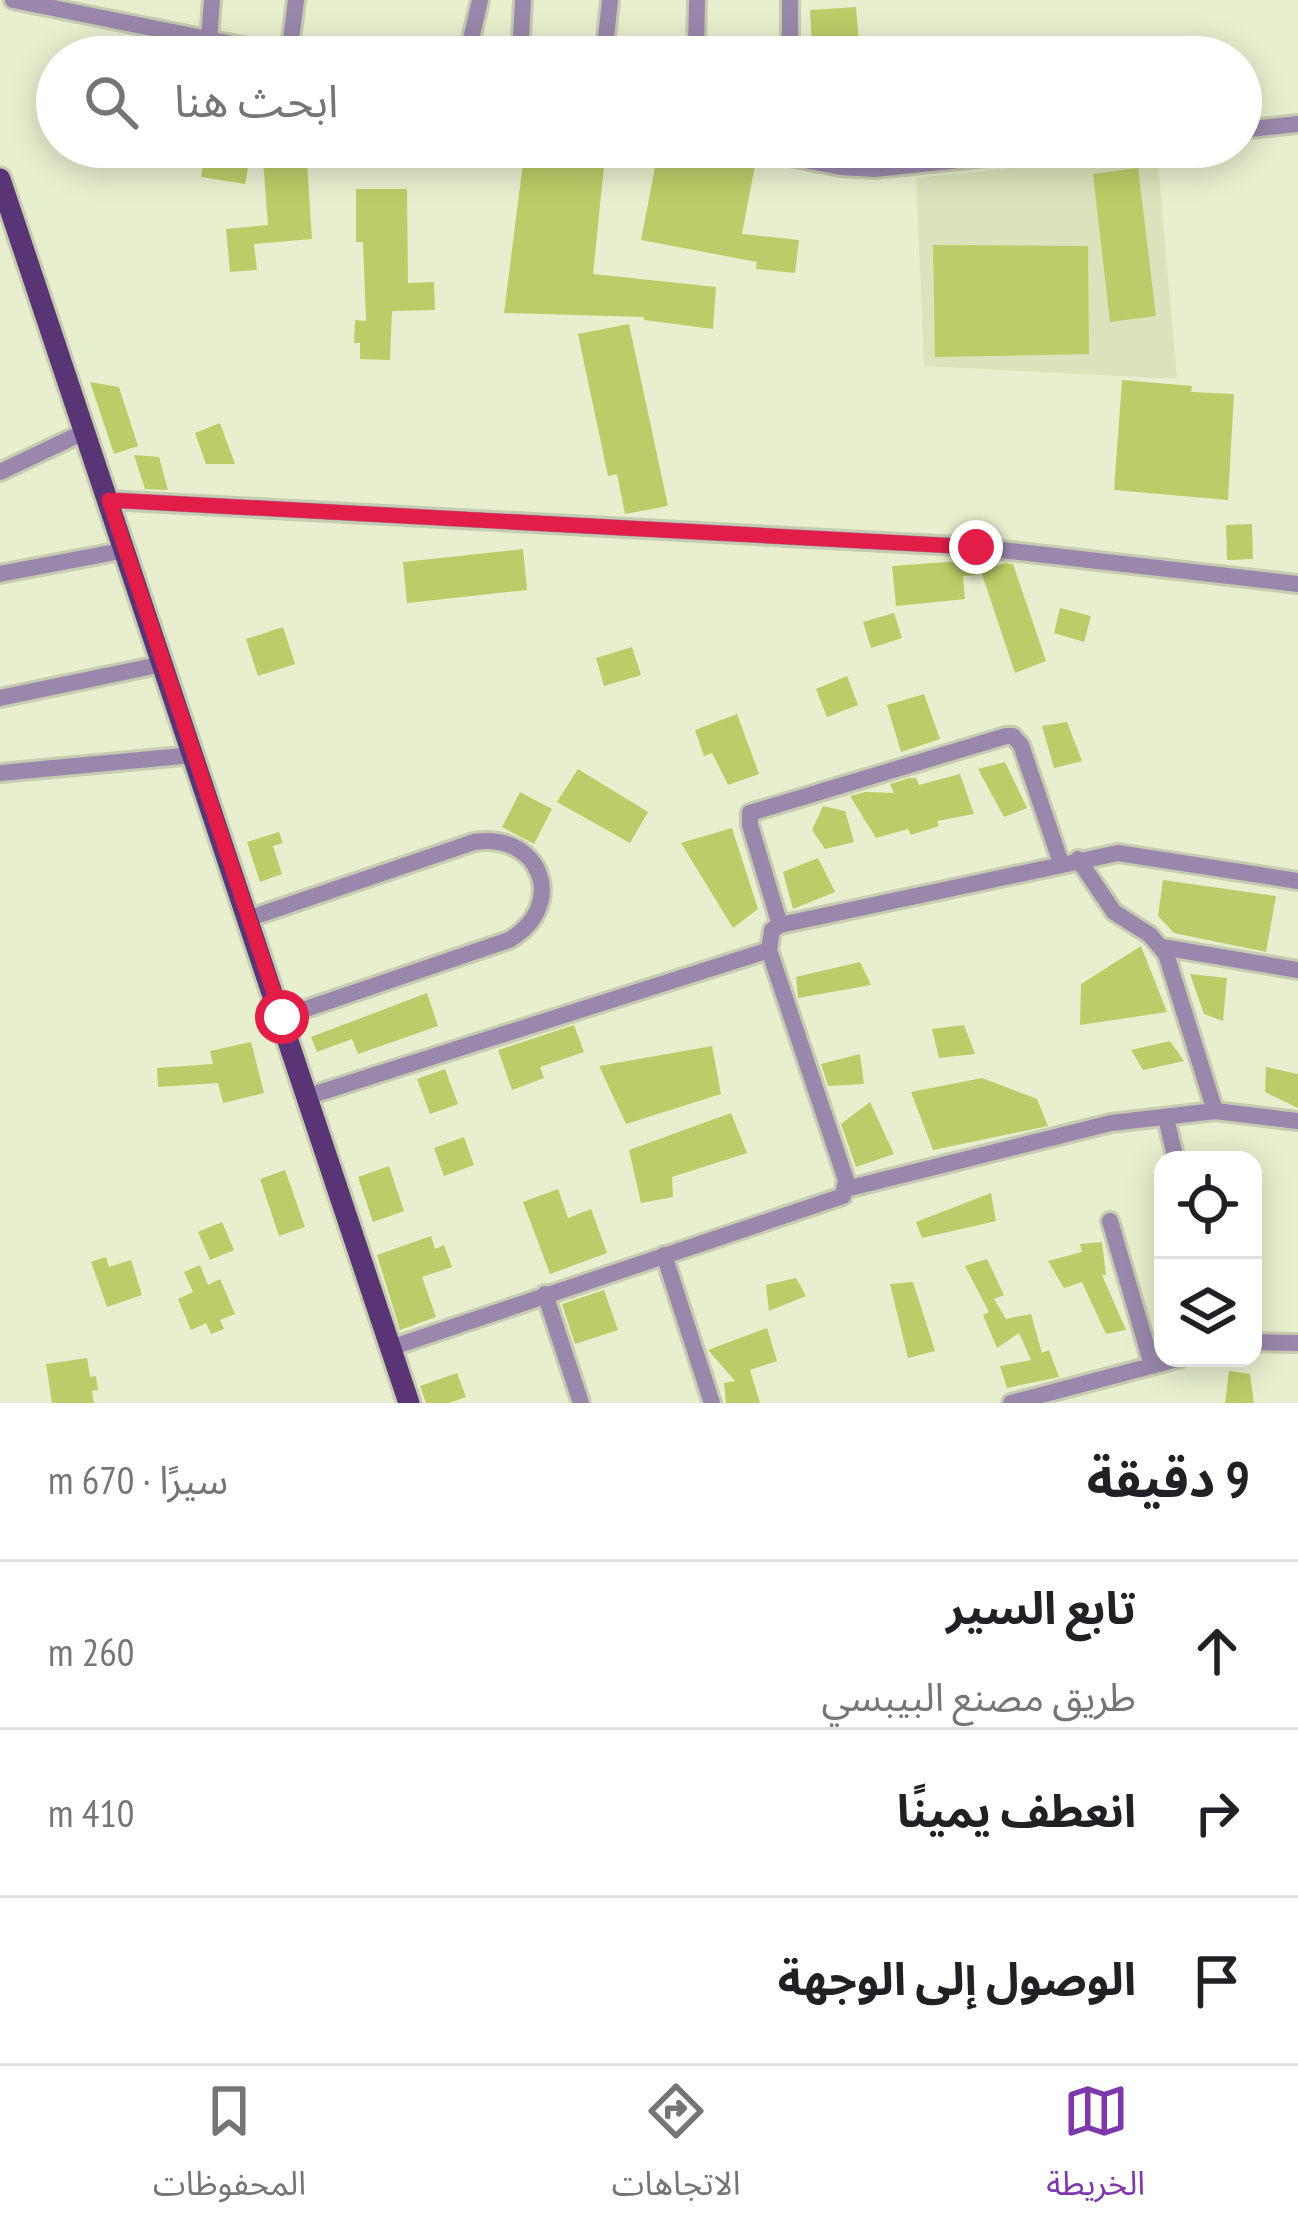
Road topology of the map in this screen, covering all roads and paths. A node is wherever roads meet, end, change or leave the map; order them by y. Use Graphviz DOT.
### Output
graph roads {
  1 [pos="13,0"];
  2 [pos="212,0"];
  3 [pos="296,0"];
  4 [pos="480,0"];
  5 [pos="524,0"];
  6 [pos="610,0"];
  7 [pos="697,0"];
  8 [pos="790,0"];
  9 [pos="92,8"];
  10 [pos="198,36"];
  11 [pos="209,36"];
  12 [pos="294,36"];
  13 [pos="472,36"];
  14 [pos="521,36"];
  15 [pos="606,36"];
  16 [pos="696,36"];
  17 [pos="790,36"];
  18 [pos="1298,124"];
  19 [pos="1262,128"];
  20 [pos="0,182"];
  21 [pos="84,432"];
  22 [pos="0,472"];
  23 [pos="109,500"];
  24 [pos="126,550"];
  25 [pos="0,574"];
  26 [pos="1298,584"];
  27 [pos="163,664"];
  28 [pos="0,698"];
  29 [pos="193,755"];
  30 [pos="0,773"];
  31 [pos="1069,861"];
  32 [pos="1298,881"];
  33 [pos="247,919"];
  34 [pos="781,925"];
  35 [pos="1162,946"];
  36 [pos="770,950"];
  37 [pos="1298,970"];
  38 [pos="282,1017"];
  39 [pos="309,1096"];
  40 [pos="1214,1111"];
  41 [pos="1166,1118"];
  42 [pos="1298,1121"];
  43 [pos="1174,1151"];
  44 [pos="847,1189"];
  45 [pos="1110,1220"];
  46 [pos="664,1255"];
  47 [pos="545,1294"];
  48 [pos="1262,1342"];
  49 [pos="1298,1343"];
  50 [pos="390,1348"];
  51 [pos="1152,1365"];
  52 [pos="1016,1402"];
  53 [pos="409,1403"];
  54 [pos="581,1403"];
  55 [pos="712,1403"];
  1 -- 9 [label="street"];
  2 -- 11 [label="street"];
  3 -- 12 [label="street"];
  4 -- 13 [label="street"];
  5 -- 14 [label="street"];
  6 -- 15 [label="street"];
  7 -- 16 [label="street"];
  8 -- 17 [label="street"];
  9 -- 10 [label="street"];
  18 -- 19 [label="street"];
  20 -- 21 [label="main road"];
  21 -- 22 [label="street"];
  21 -- 23 [label="main road"];
  23 -- 24 [label="main road"];
  23 -- 26 [label="street"];
  24 -- 25 [label="street"];
  24 -- 27 [label="main road"];
  27 -- 28 [label="street"];
  27 -- 29 [label="main road"];
  29 -- 30 [label="street"];
  29 -- 33 [label="main road"];
  31 -- 32 [label="street"];
  31 -- 34 [label="street"];
  31 -- 34 [label="street"];
  31 -- 35 [label="street"];
  33 -- 38 [label="main road"];
  33 -- 38 [label="street"];
  34 -- 36 [label="street"];
  35 -- 37 [label="street"];
  35 -- 40 [label="street"];
  36 -- 39 [label="street"];
  36 -- 44 [label="street"];
  38 -- 39 [label="main road"];
  39 -- 50 [label="main road"];
  40 -- 41 [label="street"];
  40 -- 42 [label="street"];
  41 -- 43 [label="street"];
  41 -- 44 [label="street"];
  44 -- 46 [label="street"];
  45 -- 51 [label="street"];
  46 -- 47 [label="street"];
  46 -- 55 [label="street"];
  47 -- 50 [label="street"];
  47 -- 54 [label="street"];
  48 -- 49 [label="street"];
  50 -- 53 [label="main road"];
  51 -- 52 [label="street"];
}
